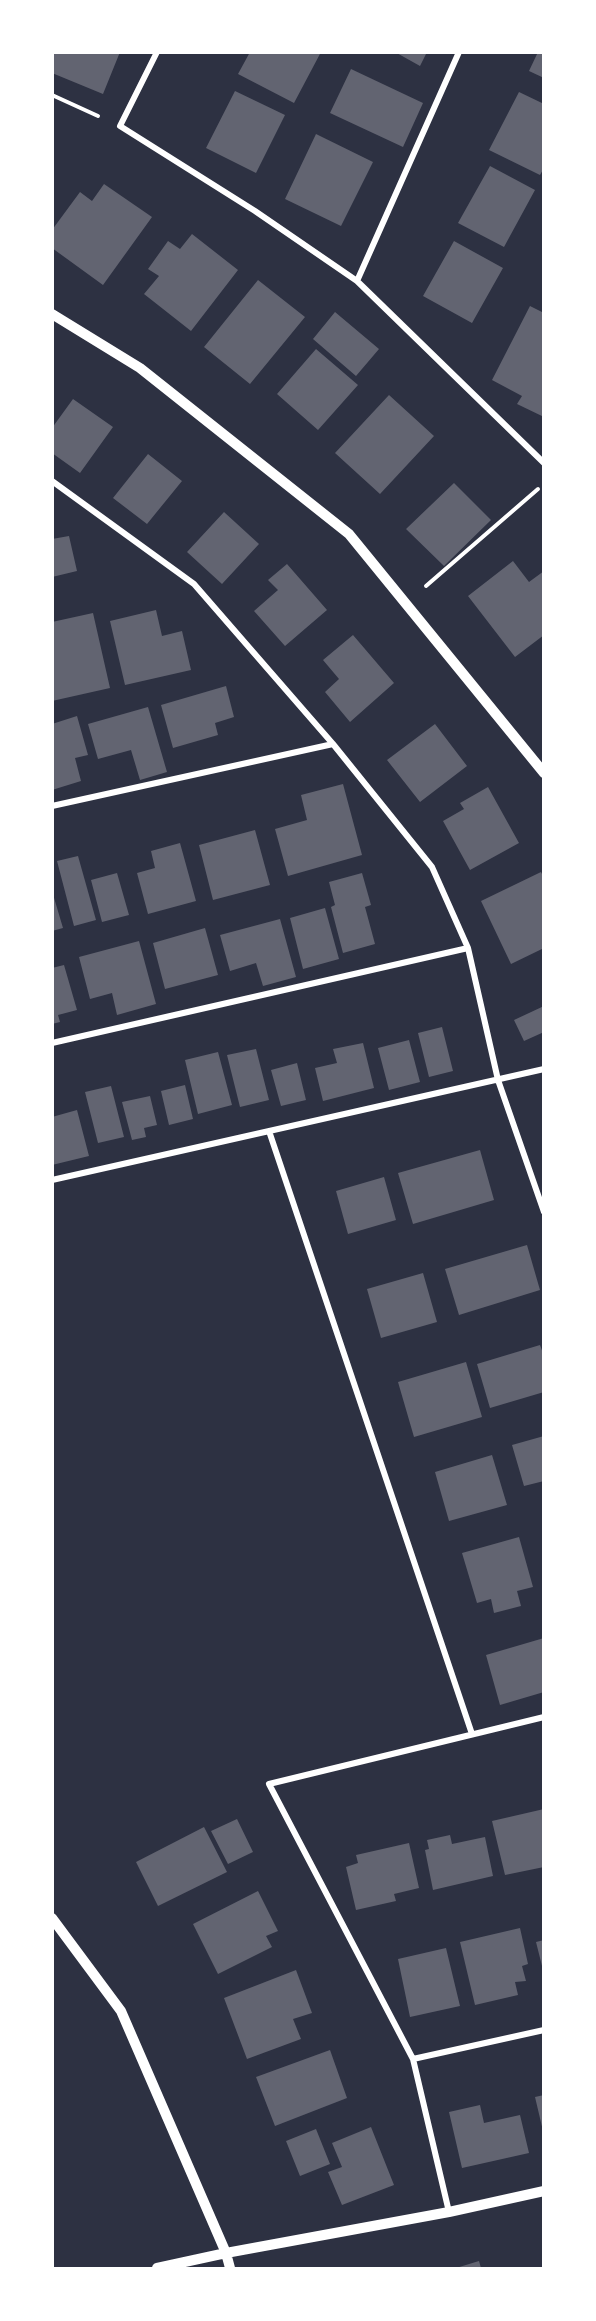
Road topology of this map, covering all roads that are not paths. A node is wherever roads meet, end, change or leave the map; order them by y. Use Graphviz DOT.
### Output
graph roads {
  1 [pos="157,52"];
  2 [pos="459,52"];
  3 [pos="357,281"];
  4 [pos="52,314"];
  5 [pos="543,463"];
  6 [pos="52,481"];
  7 [pos="333,744"];
  8 [pos="543,773"];
  9 [pos="52,806"];
  10 [pos="468,948"];
  11 [pos="52,1043"];
  12 [pos="543,1069"];
  13 [pos="498,1080"];
  14 [pos="269,1131"];
  15 [pos="52,1180"];
  16 [pos="543,1212"];
  17 [pos="543,1717"];
  18 [pos="472,1734"];
  19 [pos="52,1918"];
  20 [pos="543,2030"];
  21 [pos="413,2059"];
  22 [pos="543,2191"];
  23 [pos="448,2212"];
  24 [pos="226,2253"];
  25 [pos="157,2268"];
  26 [pos="230,2268"];
  1 -- 3 [label="street"];
  2 -- 3 [label="street"];
  3 -- 5 [label="street"];
  4 -- 8 [label="street"];
  6 -- 7 [label="street"];
  7 -- 9 [label="street"];
  7 -- 10 [label="street"];
  10 -- 11 [label="street"];
  10 -- 13 [label="street"];
  12 -- 13 [label="street"];
  13 -- 14 [label="street"];
  13 -- 16 [label="street"];
  14 -- 15 [label="street"];
  14 -- 18 [label="street"];
  17 -- 18 [label="street"];
  18 -- 21 [label="street"];
  19 -- 24 [label="street"];
  20 -- 21 [label="street"];
  21 -- 23 [label="street"];
  22 -- 23 [label="street"];
  23 -- 24 [label="street"];
  24 -- 25 [label="street"];
  24 -- 26 [label="street"];
}
